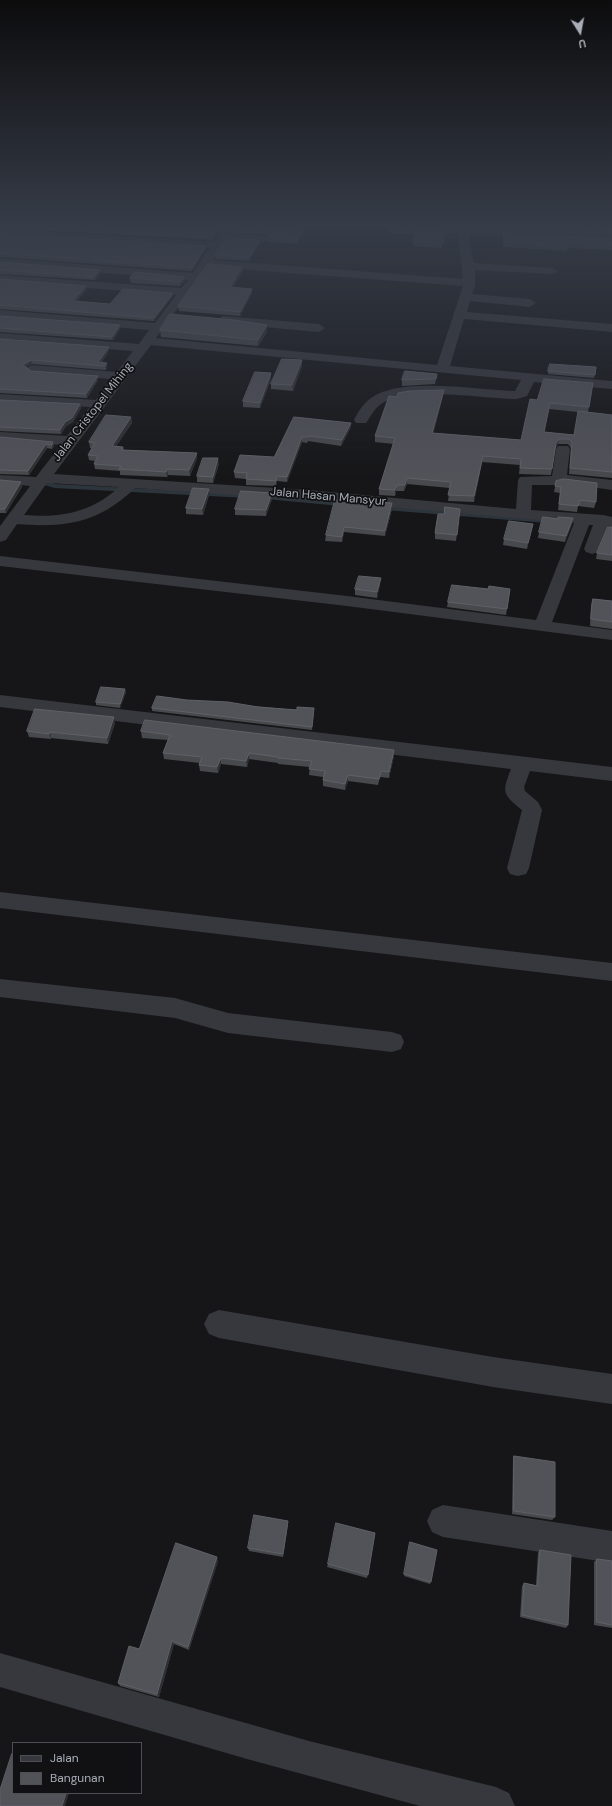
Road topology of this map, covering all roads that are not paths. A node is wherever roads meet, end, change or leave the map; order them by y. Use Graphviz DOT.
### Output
graph roads {
  1 [pos="169,312"];
  2 [pos="0,314"];
  3 [pos="167,315"];
  4 [pos="459,315"];
  5 [pos="182,316"];
  6 [pos="612,317"];
  7 [pos="213,319"];
  8 [pos="556,324"];
  9 [pos="158,327"];
  10 [pos="319,328"];
  11 [pos="612,328"];
  12 [pos="0,337"];
  13 [pos="145,345"];
  14 [pos="32,369"];
  15 [pos="442,370"];
  16 [pos="122,376"];
  17 [pos="529,378"];
  18 [pos="612,385"];
  19 [pos="0,398"];
  20 [pos="101,404"];
  21 [pos="361,420"];
  22 [pos="0,436"];
  23 [pos="71,441"];
  24 [pos="563,449"];
  25 [pos="559,478"];
  26 [pos="0,480"];
  27 [pos="41,480"];
  28 [pos="132,483"];
  29 [pos="612,485"];
  30 [pos="522,513"];
  31 [pos="584,518"];
  32 [pos="13,519"];
  33 [pos="607,521"];
  34 [pos="0,537"];
  35 [pos="592,549"];
  36 [pos="0,561"];
  37 [pos="542,626"];
  38 [pos="612,635"];
  39 [pos="0,701"];
  40 [pos="522,764"];
  41 [pos="612,774"];
  42 [pos="518,868"];
  43 [pos="0,900"];
  44 [pos="612,972"];
  45 [pos="0,988"];
  46 [pos="392,1042"];
  47 [pos="219,1324"];
  48 [pos="612,1389"];
  49 [pos="443,1521"];
  50 [pos="612,1547"];
  51 [pos="0,1670"];
  52 [pos="496,1806"];
  1 -- 3 [label="street, Jalan Cristopel Mihing"];
  2 -- 9 [label="street"];
  3 -- 5 [label="street"];
  3 -- 9 [label="street, Jalan Cristopel Mihing"];
  4 -- 8 [label="street"];
  4 -- 15 [label="street"];
  6 -- 8 [label="street"];
  7 -- 10 [label="street"];
  8 -- 11 [label="street"];
  9 -- 13 [label="street, Jalan Cristopel Mihing"];
  12 -- 13 [label="street"];
  13 -- 15 [label="street"];
  13 -- 16 [label="street, Jalan Cristopel Mihing"];
  14 -- 16 [label="street"];
  15 -- 17 [label="street"];
  16 -- 20 [label="street, Jalan Cristopel Mihing"];
  17 -- 18 [label="street"];
  17 -- 21 [label="street"];
  19 -- 20 [label="street"];
  20 -- 23 [label="street, Jalan Cristopel Mihing"];
  22 -- 23 [label="street"];
  23 -- 27 [label="street, Jalan Cristopel Mihing"];
  24 -- 25 [label="street"];
  25 -- 29 [label="street"];
  25 -- 30 [label="street"];
  26 -- 27 [label="street, Jalan Hasan Mansyur"];
  27 -- 28 [label="street, Jalan Hasan Mansyur"];
  27 -- 32 [label="street, Jalan Cristopel Mihing"];
  28 -- 30 [label="street, Jalan Hasan Mansyur"];
  28 -- 32 [label="street"];
  30 -- 31 [label="street, Jalan Hasan Mansyur"];
  31 -- 33 [label="street, Jalan Hasan Mansyur"];
  31 -- 37 [label="street"];
  32 -- 34 [label="street, Jalan Cristopel Mihing"];
  33 -- 35 [label="street"];
  36 -- 37 [label="street"];
  37 -- 38 [label="street"];
  39 -- 40 [label="street"];
  40 -- 41 [label="street"];
  40 -- 42 [label="street"];
  43 -- 44 [label="street"];
  45 -- 46 [label="street"];
  47 -- 48 [label="street"];
  49 -- 50 [label="street"];
  51 -- 52 [label="street"];
}
